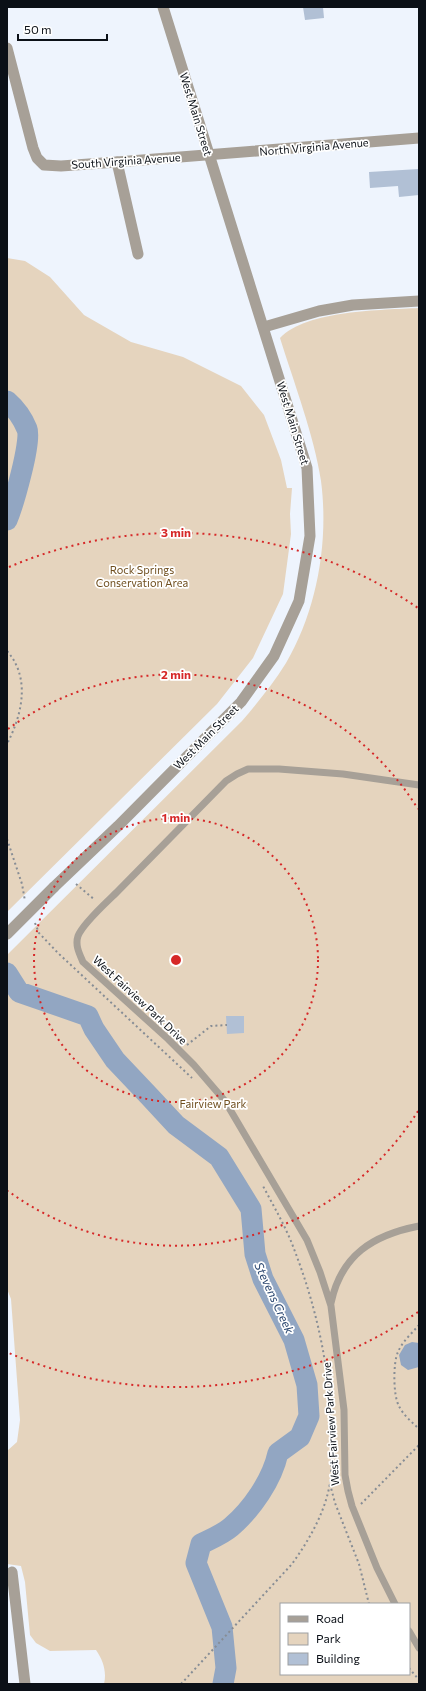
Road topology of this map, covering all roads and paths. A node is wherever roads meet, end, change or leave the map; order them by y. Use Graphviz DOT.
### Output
graph roads {
  1 [pos="163,7"];
  2 [pos="7,48"];
  3 [pos="419,138"];
  4 [pos="209,155"];
  5 [pos="117,162"];
  6 [pos="138,254"];
  7 [pos="419,301"];
  8 [pos="264,327"];
  9 [pos="7,651"];
  10 [pos="7,744"];
  11 [pos="419,785"];
  12 [pos="7,838"];
  13 [pos="76,884"];
  14 [pos="28,907"];
  15 [pos="102,907"];
  16 [pos="33,920"];
  17 [pos="7,934"];
  18 [pos="227,1025"];
  19 [pos="180,1051"];
  20 [pos="192,1078"];
  21 [pos="263,1186"];
  22 [pos="419,1226"];
  23 [pos="331,1306"];
  24 [pos="419,1325"];
  25 [pos="419,1429"];
  26 [pos="419,1445"];
  27 [pos="330,1483"];
  28 [pos="354,1511"];
  29 [pos="12,1572"];
  30 [pos="369,1603"];
  31 [pos="394,1603"];
  32 [pos="410,1633"];
  33 [pos="419,1648"];
  34 [pos="410,1669"];
  35 [pos="419,1680"];
  36 [pos="25,1684"];
  37 [pos="181,1684"];
  1 -- 4 [label="street, West Main Street"];
  2 -- 5 [label="street, South Virginia Avenue"];
  3 -- 4 [label="street, North Virginia Avenue"];
  4 -- 5 [label="street, South Virginia Avenue"];
  4 -- 8 [label="street, West Main Street"];
  5 -- 6 [label="street"];
  7 -- 8 [label="street"];
  8 -- 17 [label="street, West Main Street, bridge"];
  9 -- 10 [label="path"];
  11 -- 15 [label="lane, West Fairview Park Drive"];
  12 -- 14 [label="path"];
  13 -- 15 [label="path"];
  15 -- 19 [label="lane, West Fairview Park Drive"];
  16 -- 20 [label="path"];
  18 -- 19 [label="path"];
  19 -- 23 [label="lane, West Fairview Park Drive"];
  21 -- 27 [label="path"];
  22 -- 23 [label="lane, West Fairview Park Drive"];
  23 -- 28 [label="lane, West Fairview Park Drive"];
  24 -- 25 [label="path"];
  26 -- 28 [label="path"];
  27 -- 30 [label="path"];
  27 -- 37 [label="path"];
  28 -- 31 [label="lane, West Fairview Park Drive"];
  29 -- 36 [label="street"];
  32 -- 33 [label="lane"];
  34 -- 35 [label="path"];
}
